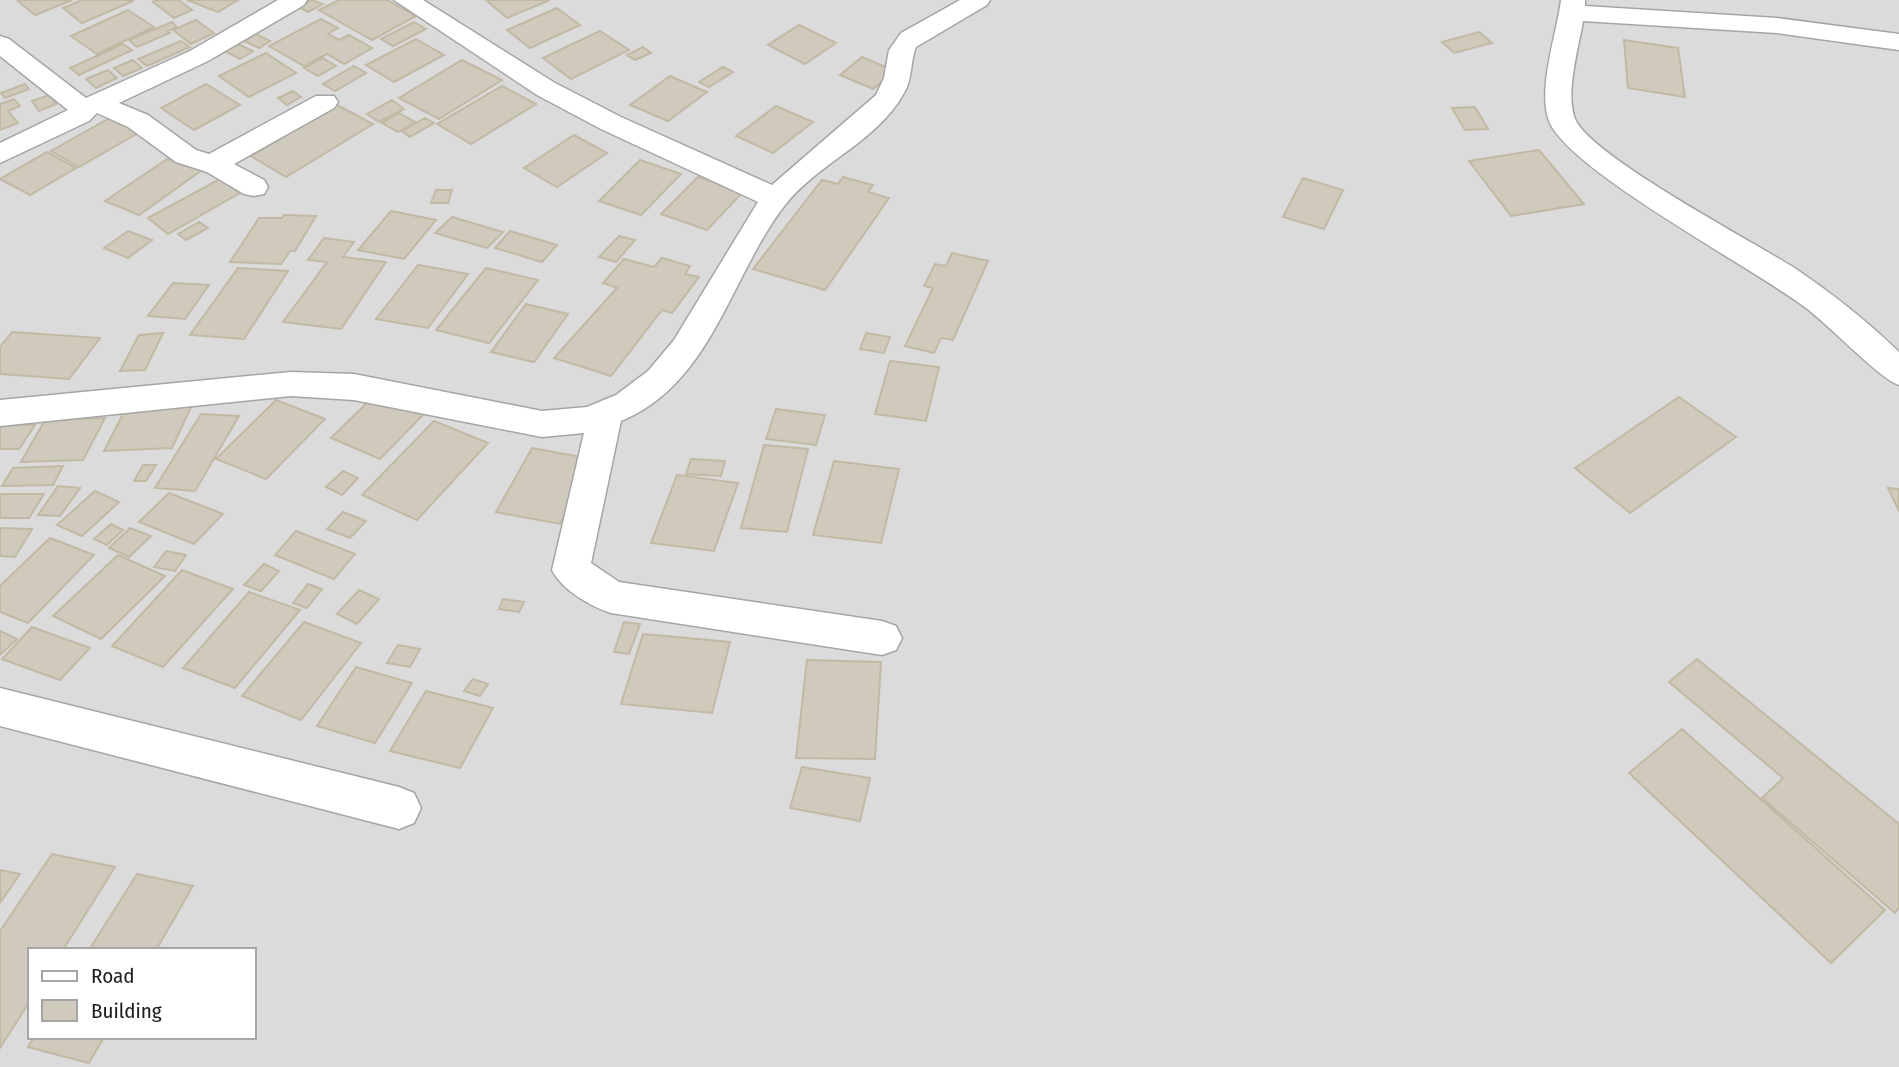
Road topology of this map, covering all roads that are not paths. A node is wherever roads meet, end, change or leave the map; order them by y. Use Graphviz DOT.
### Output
graph roads {
  1 [pos="295,0"];
  2 [pos="406,0"];
  3 [pos="978,0"];
  4 [pos="1572,6"];
  5 [pos="1899,42"];
  6 [pos="0,44"];
  7 [pos="325,102"];
  8 [pos="90,106"];
  9 [pos="0,154"];
  10 [pos="212,164"];
  11 [pos="254,187"];
  12 [pos="775,198"];
  13 [pos="1899,373"];
  14 [pos="0,414"];
  15 [pos="605,418"];
  16 [pos="882,638"];
  17 [pos="0,707"];
  18 [pos="399,808"];
  1 -- 8 [label="street"];
  2 -- 12 [label="street"];
  3 -- 12 [label="street"];
  4 -- 5 [label="street"];
  4 -- 13 [label="street"];
  6 -- 8 [label="street"];
  7 -- 10 [label="street"];
  8 -- 9 [label="street"];
  8 -- 10 [label="street"];
  10 -- 11 [label="street"];
  12 -- 15 [label="street"];
  14 -- 15 [label="street"];
  15 -- 16 [label="street"];
  17 -- 18 [label="street"];
}
